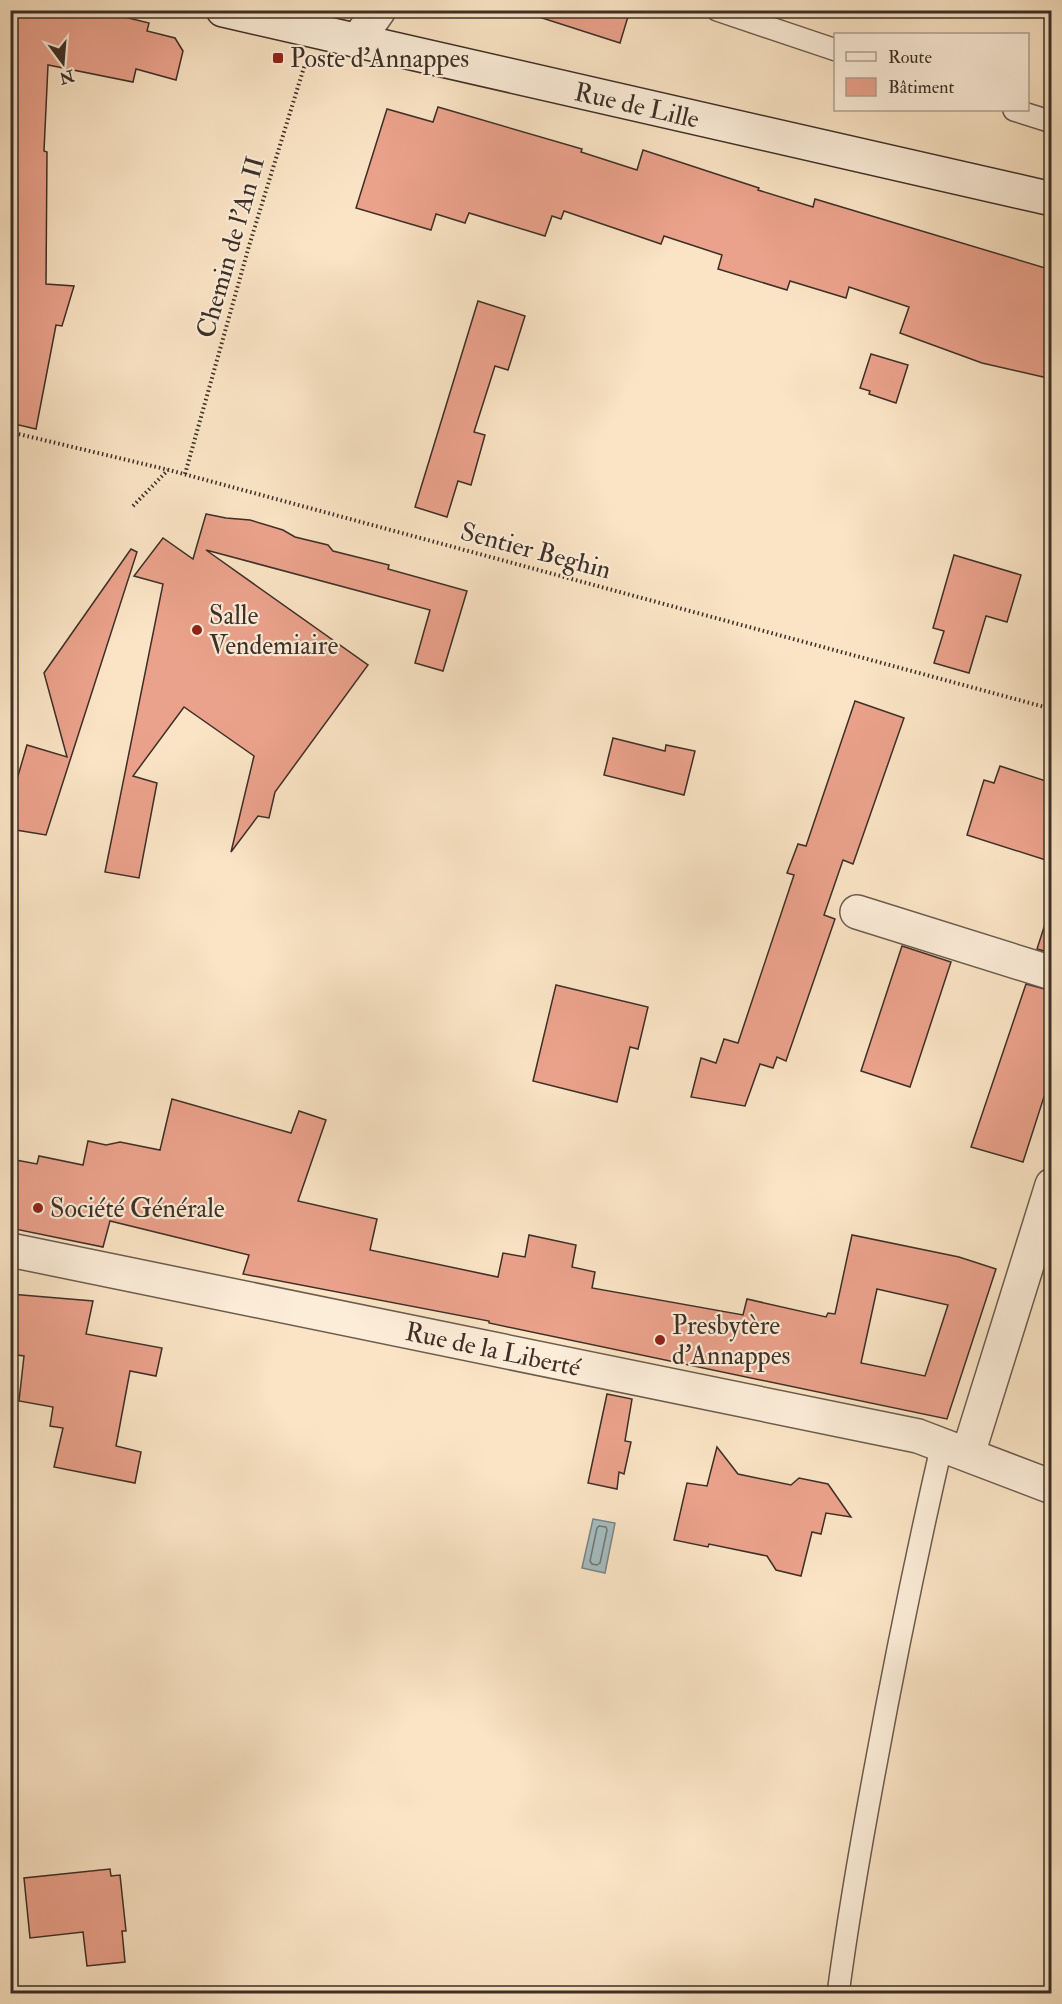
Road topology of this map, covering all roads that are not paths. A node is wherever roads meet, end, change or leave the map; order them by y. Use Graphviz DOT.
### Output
graph roads {
  1 [pos="223,10"];
  2 [pos="379,10"];
  3 [pos="717,10"];
  4 [pos="357,41"];
  5 [pos="834,49"];
  6 [pos="1017,111"];
  7 [pos="1052,122"];
  8 [pos="1052,199"];
  9 [pos="857,912"];
  10 [pos="1052,973"];
  11 [pos="1052,1185"];
  12 [pos="13,1250"];
  13 [pos="955,1449"];
  14 [pos="1052,1487"];
  15 [pos="838,1994"];
  1 -- 4 [label="street, Rue de Lille"];
  2 -- 4 [label="street"];
  3 -- 5 [label="lane"];
  4 -- 8 [label="street, Rue de Lille"];
  6 -- 7 [label="lane"];
  9 -- 10 [label="street"];
  11 -- 13 [label="street"];
  12 -- 13 [label="street, Rue de la Liberté"];
  13 -- 14 [label="street, Rue de la Liberté"];
  13 -- 15 [label="lane"];
}
